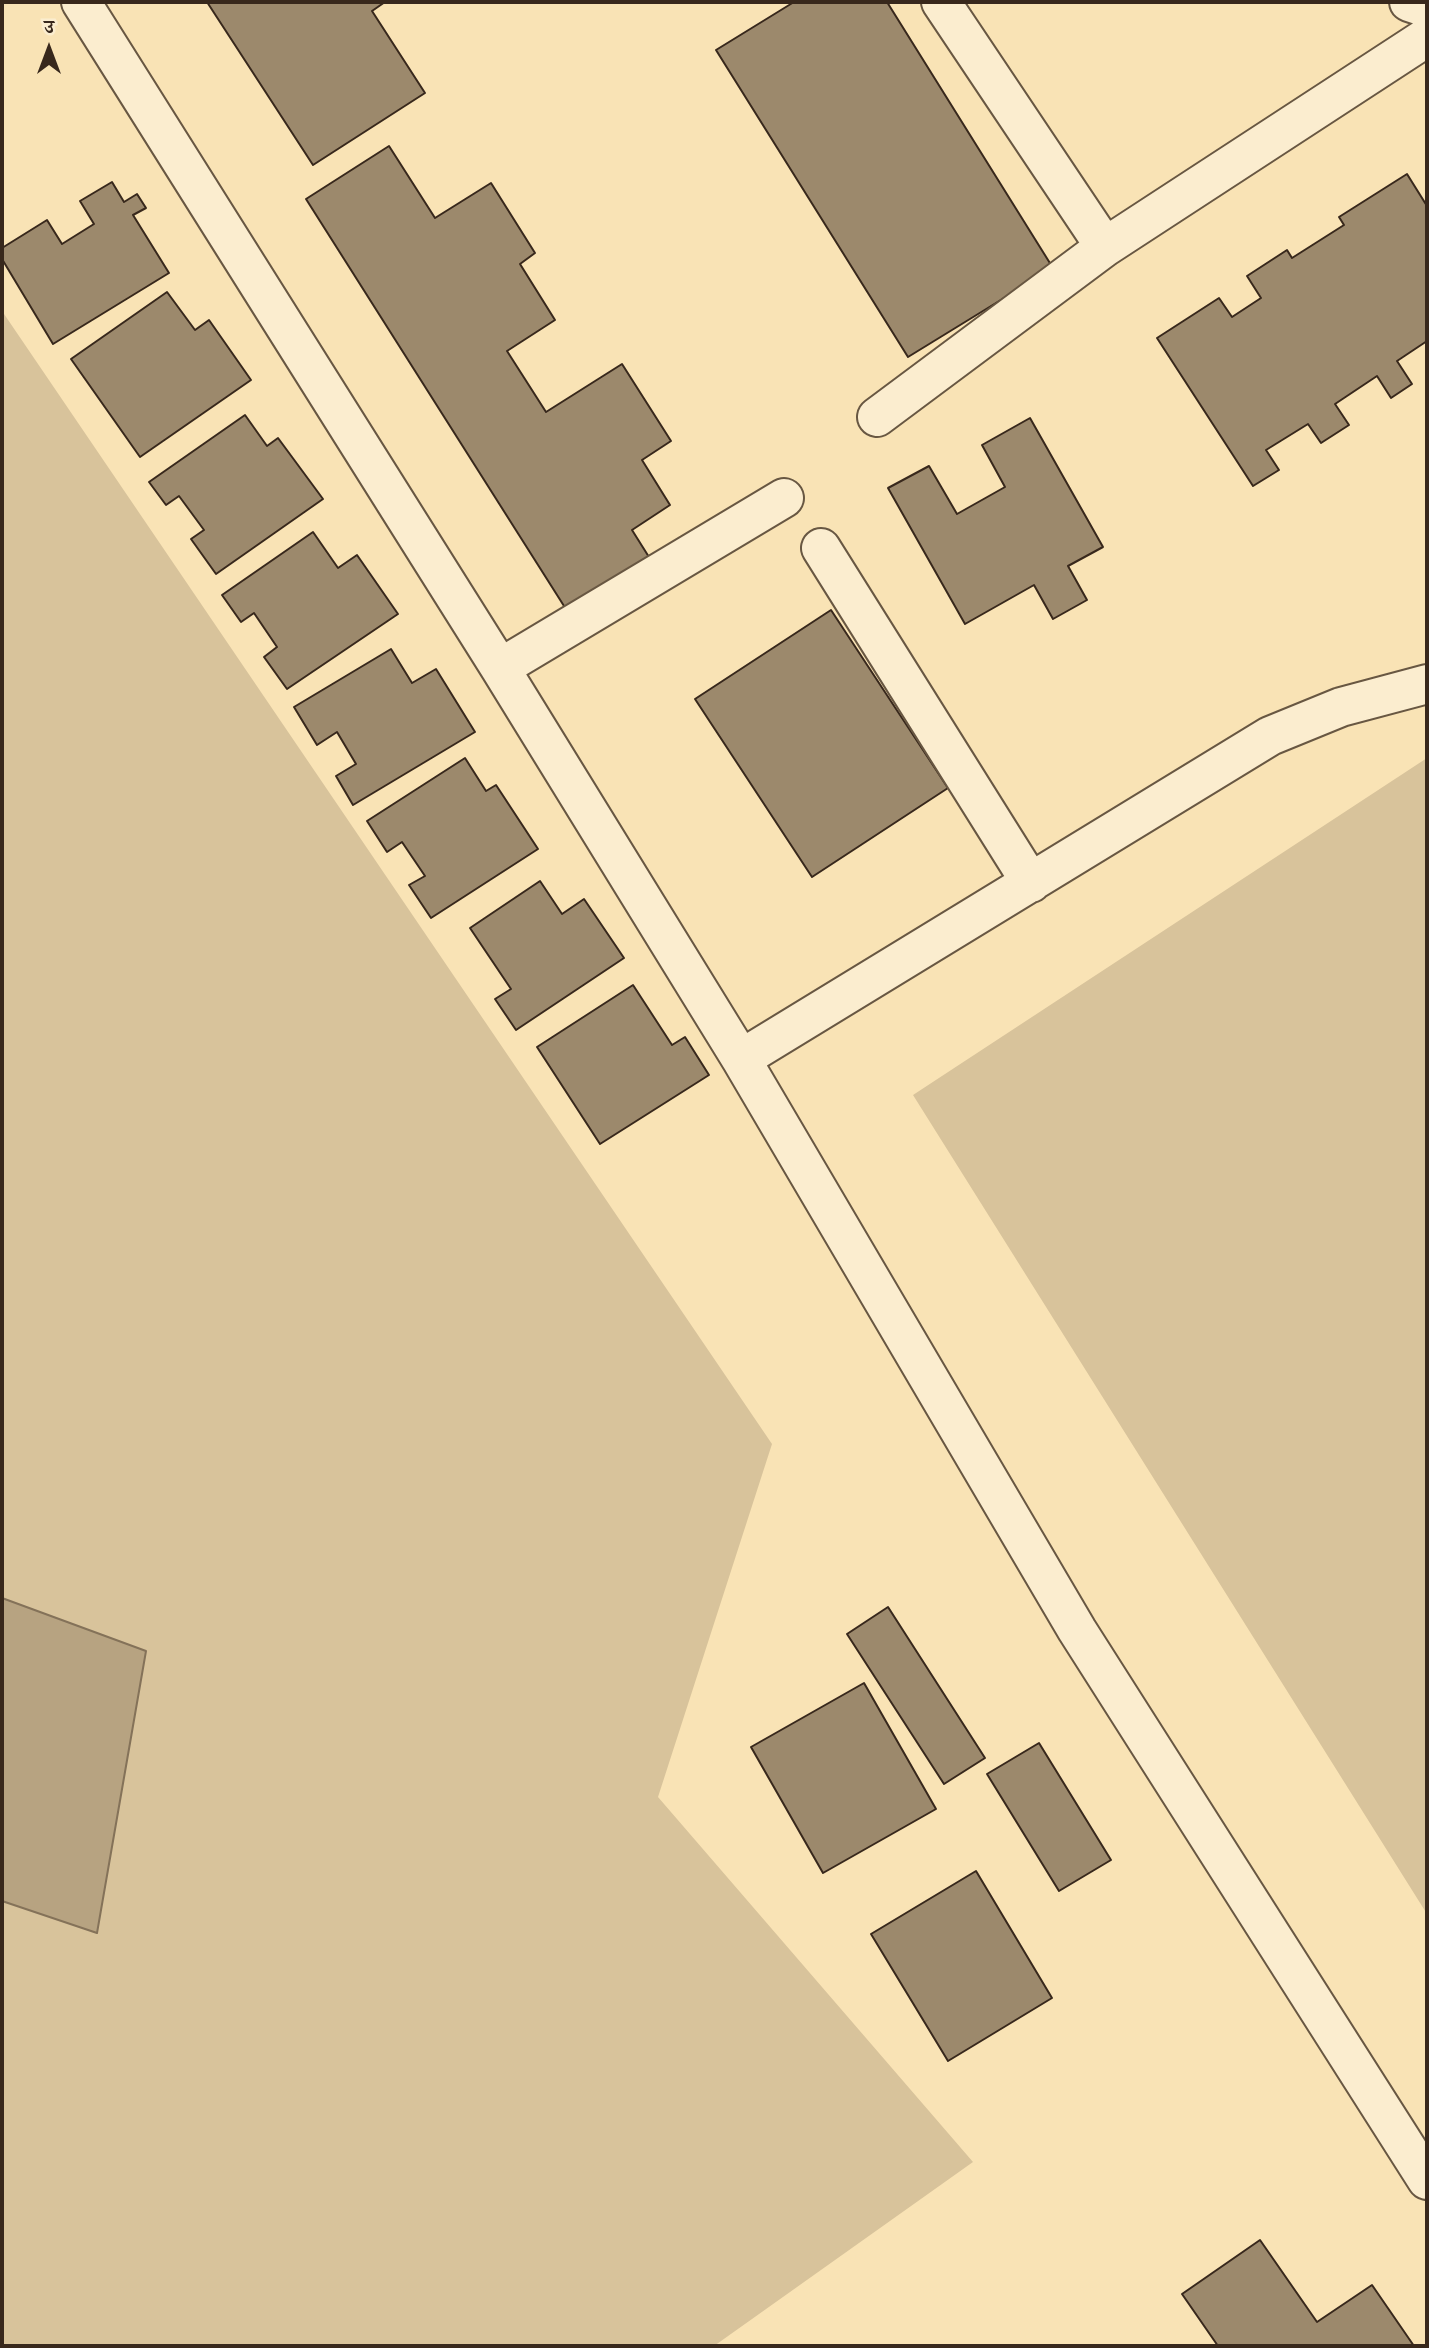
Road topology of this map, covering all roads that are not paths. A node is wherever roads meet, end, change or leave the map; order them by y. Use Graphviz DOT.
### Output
graph roads {
  1 [pos="81,2"];
  2 [pos="941,2"];
  3 [pos="1409,2"];
  4 [pos="1427,8"];
  5 [pos="1427,37"];
  6 [pos="1105,247"];
  7 [pos="877,417"];
  8 [pos="784,498"];
  9 [pos="821,548"];
  10 [pos="500,668"];
  11 [pos="1427,684"];
  12 [pos="1031,883"];
  13 [pos="741,1059"];
  14 [pos="1427,2180"];
  1 -- 10 [label="street"];
  2 -- 6 [label="street"];
  3 -- 4 [label="street"];
  5 -- 6 [label="street"];
  6 -- 7 [label="street"];
  8 -- 10 [label="street"];
  9 -- 12 [label="street"];
  10 -- 13 [label="street"];
  11 -- 12 [label="street"];
  12 -- 13 [label="street"];
  13 -- 14 [label="street"];
}
